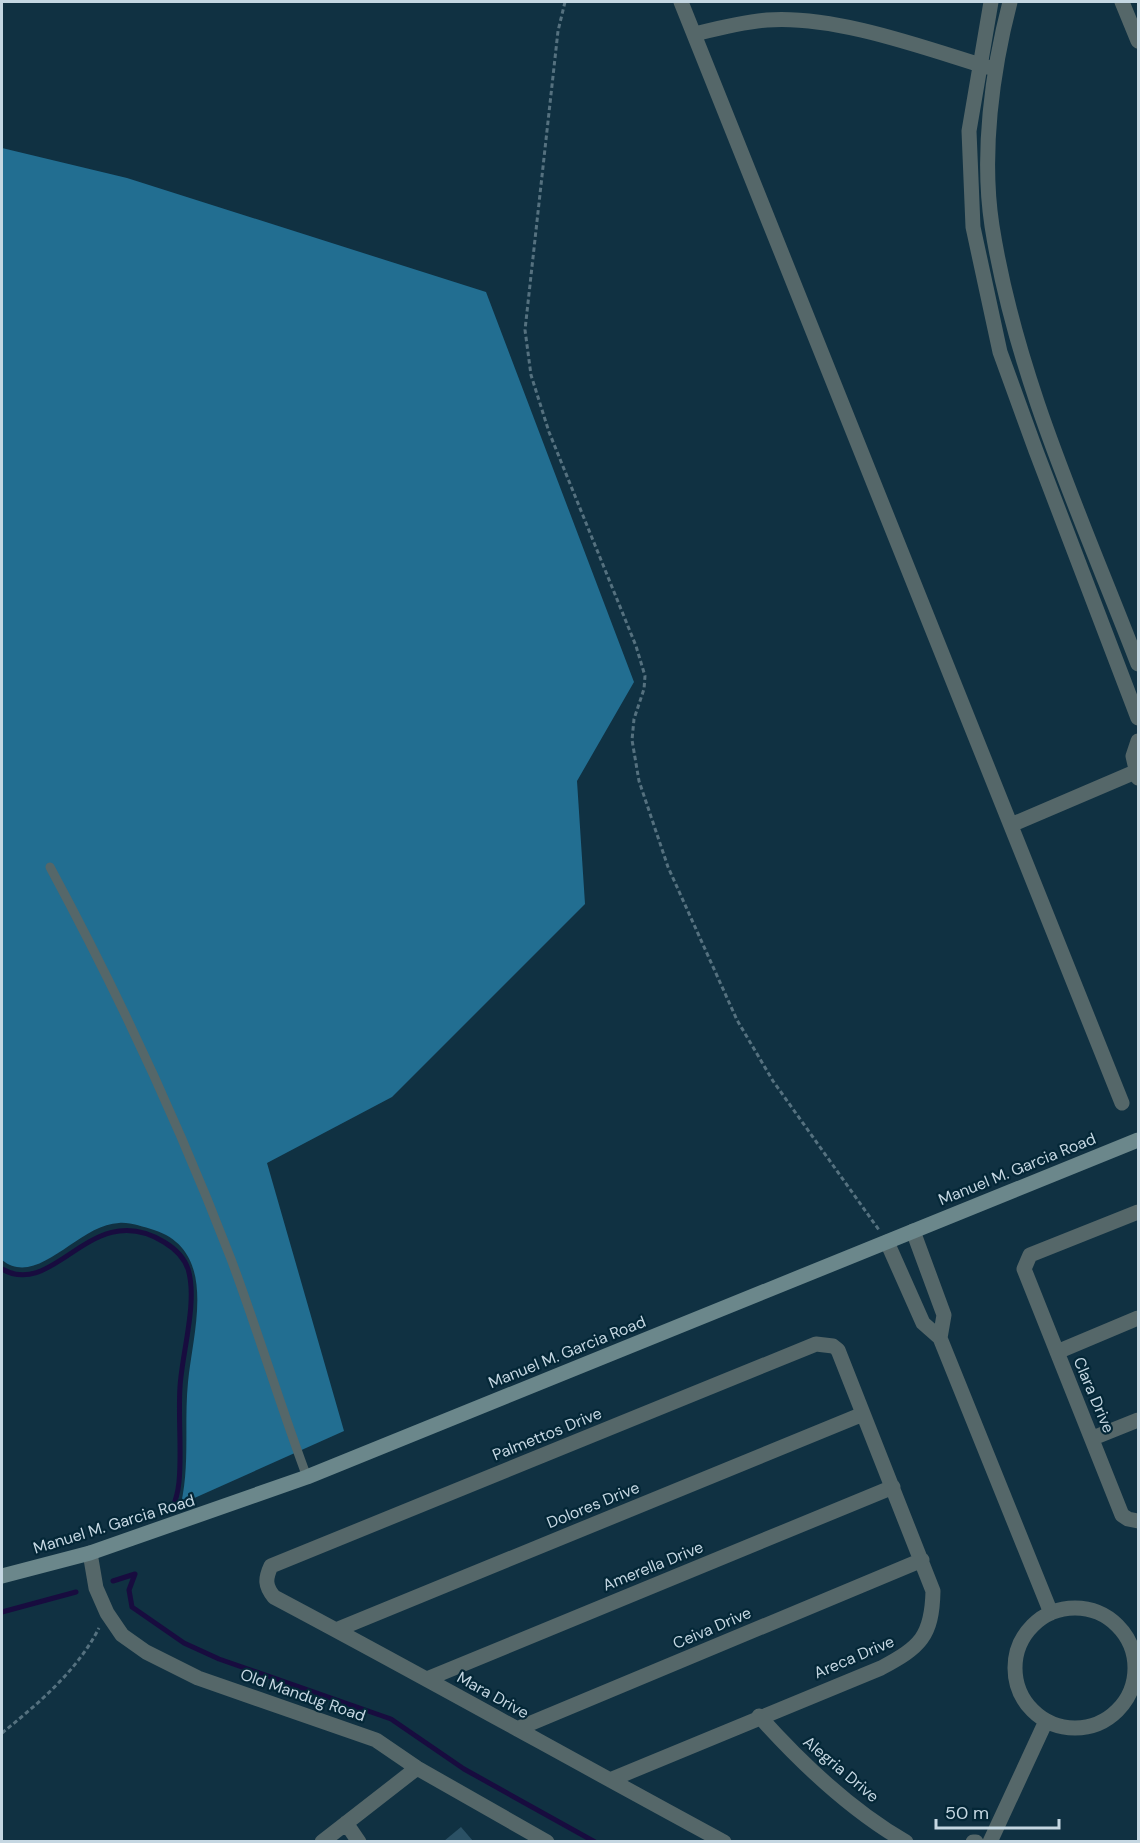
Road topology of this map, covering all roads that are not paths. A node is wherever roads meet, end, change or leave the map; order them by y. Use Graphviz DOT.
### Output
graph roads {
  1 [pos="681,2"];
  2 [pos="991,2"];
  3 [pos="1010,2"];
  4 [pos="1122,2"];
  5 [pos="695,34"];
  6 [pos="1138,41"];
  7 [pos="980,64"];
  8 [pos="997,70"];
  9 [pos="1039,405"];
  10 [pos="1022,412"];
  11 [pos="1138,664"];
  12 [pos="1138,718"];
  13 [pos="1138,741"];
  14 [pos="1137,775"];
  15 [pos="1011,825"];
  16 [pos="50,867"];
  17 [pos="1122,1103"];
  18 [pos="1138,1140"];
  19 [pos="1138,1212"];
  20 [pos="913,1231"];
  21 [pos="887,1242"];
  22 [pos="1138,1318"];
  23 [pos="940,1338"];
  24 [pos="838,1350"];
  25 [pos="1057,1352"];
  26 [pos="863,1414"];
  27 [pos="1138,1420"];
  28 [pos="1093,1438"];
  29 [pos="307,1477"];
  30 [pos="893,1486"];
  31 [pos="1138,1521"];
  32 [pos="90,1553"];
  33 [pos="922,1560"];
  34 [pos="271,1566"];
  35 [pos="2,1576"];
  36 [pos="1051,1612"];
  37 [pos="336,1630"];
  38 [pos="1133,1638"];
  39 [pos="427,1679"];
  40 [pos="759,1716"];
  41 [pos="1046,1721"];
  42 [pos="517,1729"];
  43 [pos="417,1768"];
  44 [pos="610,1780"];
  45 [pos="346,1823"];
  46 [pos="896,1839"];
  47 [pos="322,1842"];
  48 [pos="359,1842"];
  49 [pos="547,1842"];
  50 [pos="724,1842"];
  51 [pos="990,1842"];
  1 -- 5 [label="street"];
  2 -- 7 [label="street"];
  3 -- 8 [label="street"];
  4 -- 6 [label="street"];
  5 -- 7 [label="street"];
  5 -- 15 [label="street"];
  7 -- 8 [label="street"];
  7 -- 10 [label="street"];
  8 -- 9 [label="street"];
  9 -- 10 [label="street"];
  9 -- 11 [label="street"];
  10 -- 12 [label="street"];
  13 -- 14 [label="street"];
  14 -- 15 [label="street"];
  15 -- 17 [label="street"];
  16 -- 29 [label="lane"];
  18 -- 20 [label="main road, Manuel M. Garcia Road"];
  19 -- 25 [label="street, Clara Drive"];
  20 -- 21 [label="main road, Manuel M. Garcia Road"];
  20 -- 23 [label="street"];
  21 -- 23 [label="street"];
  21 -- 29 [label="main road, Manuel M. Garcia Road"];
  22 -- 25 [label="street"];
  23 -- 36 [label="street"];
  24 -- 26 [label="street, Areca Drive"];
  24 -- 34 [label="street, Palmettos Drive"];
  25 -- 28 [label="street, Clara Drive"];
  26 -- 30 [label="street, Areca Drive"];
  26 -- 37 [label="street, Dolores Drive"];
  27 -- 28 [label="street"];
  28 -- 31 [label="street, Clara Drive"];
  29 -- 32 [label="main road, Manuel M. Garcia Road"];
  30 -- 33 [label="street, Areca Drive"];
  30 -- 39 [label="street, Amerella Drive"];
  32 -- 35 [label="main road, Manuel M. Garcia Road"];
  32 -- 43 [label="street, Old Mandug Road"];
  33 -- 40 [label="street, Areca Drive"];
  33 -- 42 [label="street, Ceiva Drive"];
  34 -- 37 [label="street, Mara Drive"];
  36 -- 38 [label="street"];
  36 -- 41 [label="street"];
  37 -- 39 [label="street, Mara Drive"];
  38 -- 41 [label="street"];
  39 -- 42 [label="street, Mara Drive"];
  40 -- 44 [label="street, Areca Drive"];
  40 -- 46 [label="street, Alegria Drive"];
  41 -- 51 [label="street"];
  42 -- 44 [label="street, Mara Drive"];
  43 -- 45 [label="street"];
  43 -- 49 [label="street, Old Mandug Road"];
  44 -- 50 [label="street, Mara Drive"];
  45 -- 47 [label="street"];
  45 -- 48 [label="street"];
}
